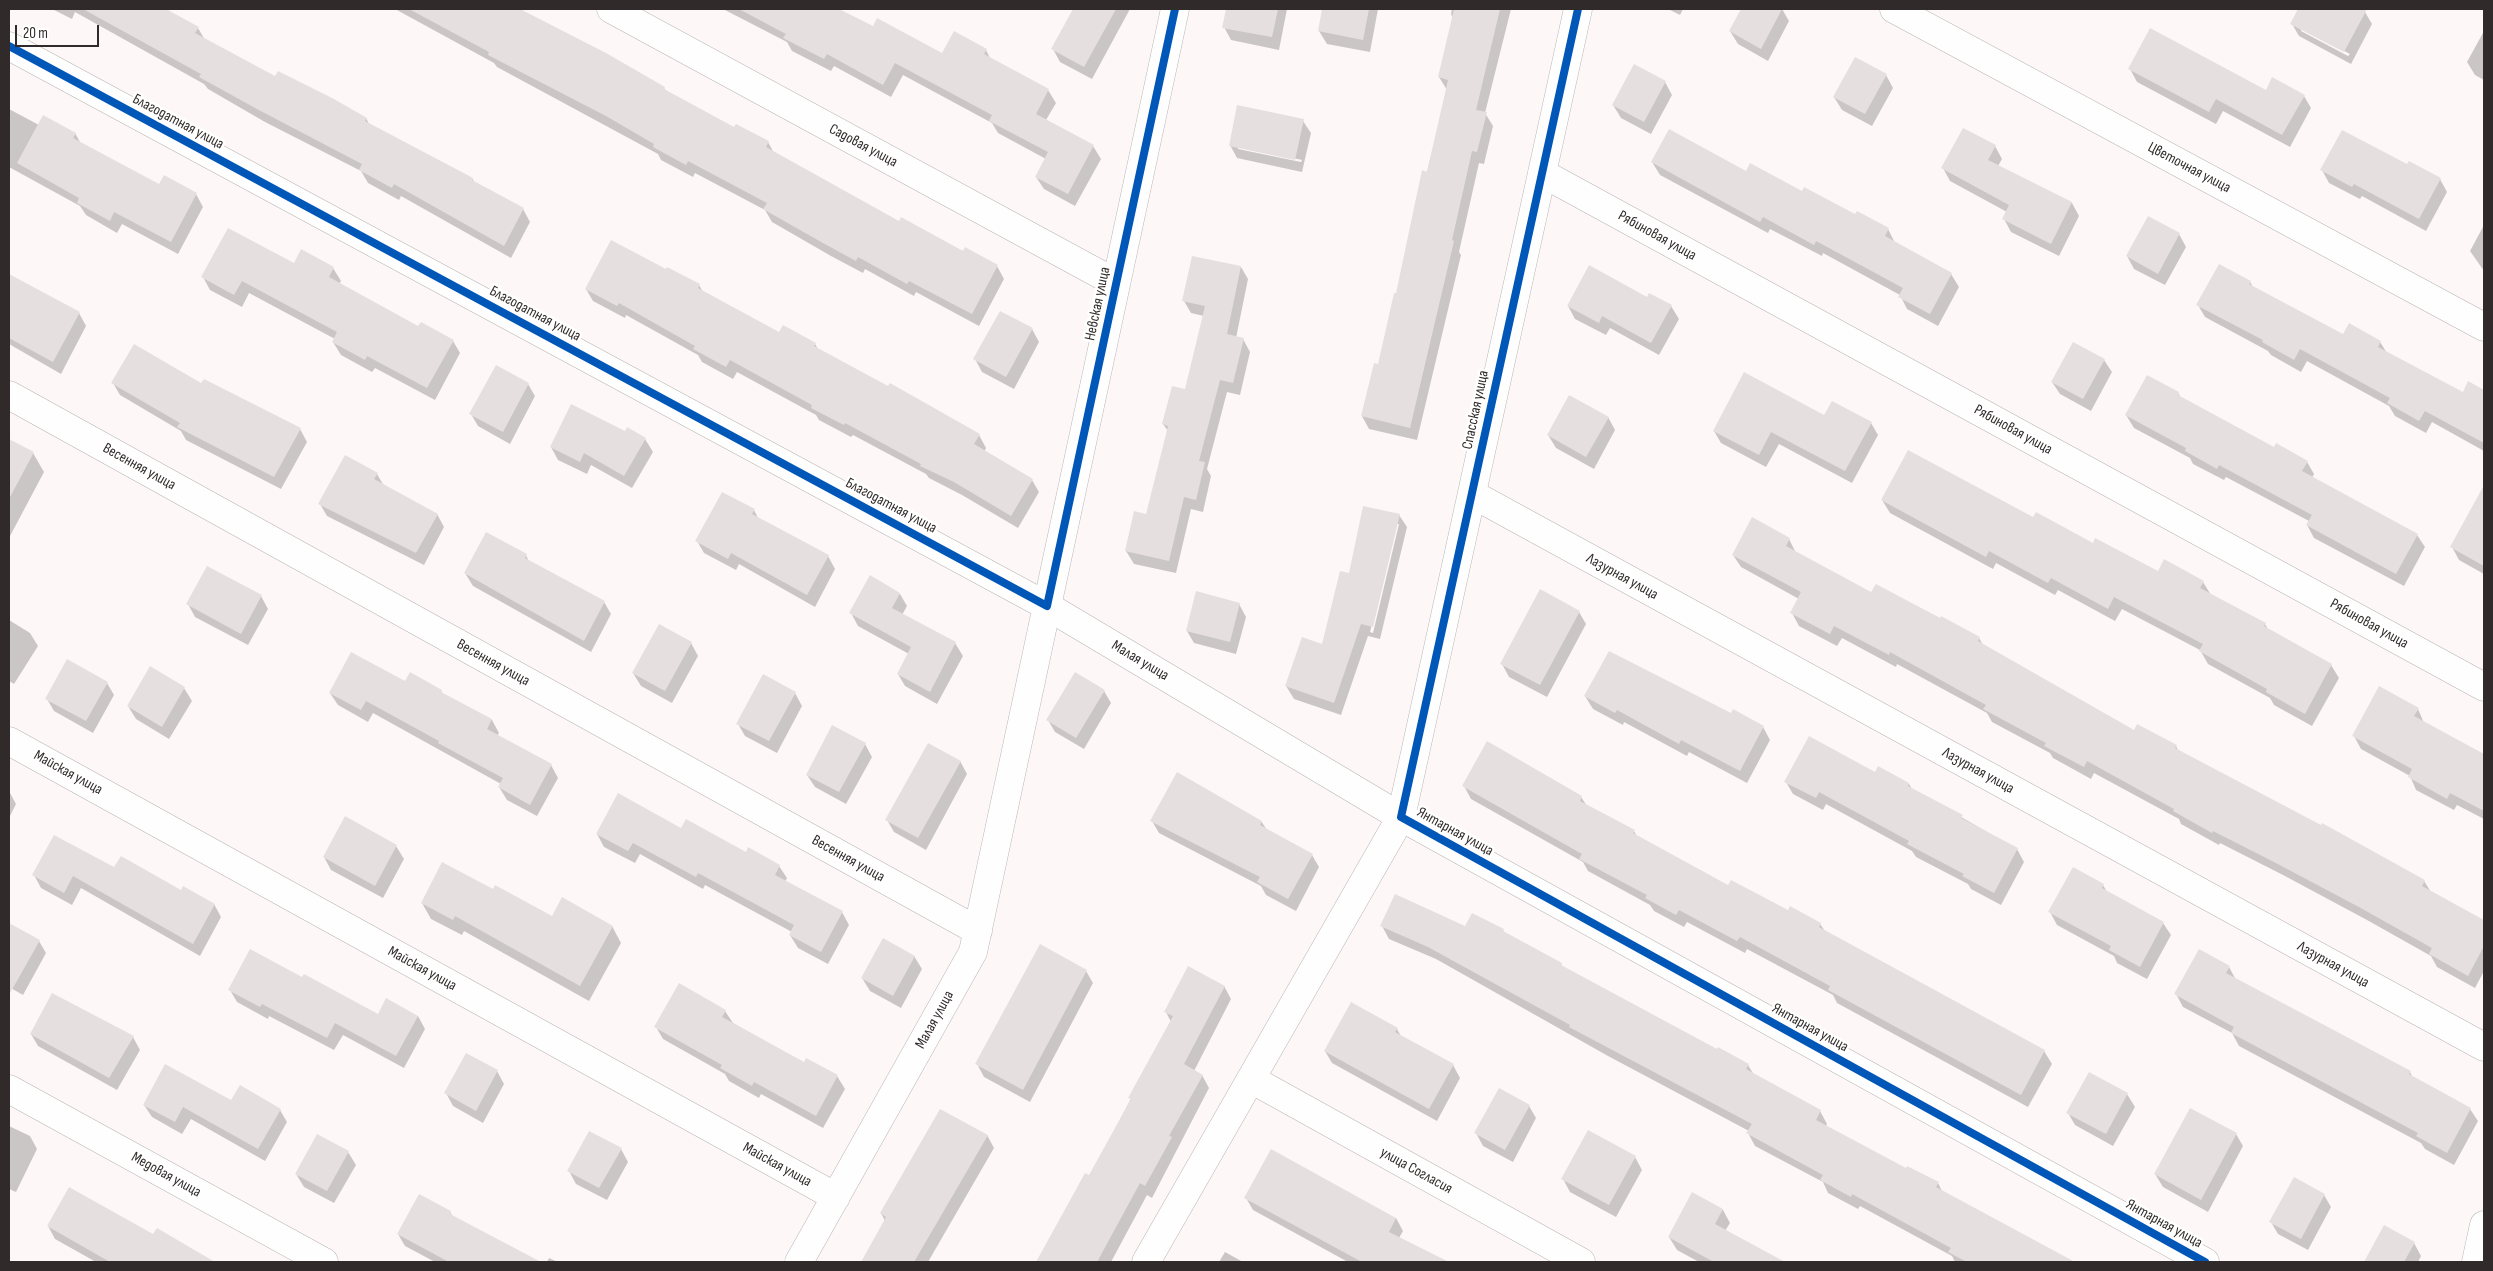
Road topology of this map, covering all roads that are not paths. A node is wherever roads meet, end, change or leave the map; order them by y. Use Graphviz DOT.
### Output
graph roads {
  1 [pos="610,9"];
  2 [pos="1175,9"];
  3 [pos="1578,9"];
  4 [pos="1894,9"];
  5 [pos="9,46"];
  6 [pos="1542,173"];
  7 [pos="1116,282"];
  8 [pos="2484,327"];
  9 [pos="9,395"];
  10 [pos="1472,494"];
  11 [pos="1047,606"];
  12 [pos="2484,687"];
  13 [pos="9,741"];
  14 [pos="1401,817"];
  15 [pos="978,931"];
  16 [pos="2484,1047"];
  17 [pos="1251,1079"];
  18 [pos="9,1089"];
  19 [pos="836,1197"];
  20 [pos="2484,1225"];
  21 [pos="324,1262"];
  22 [pos="799,1262"];
  23 [pos="1146,1262"];
  24 [pos="1581,1262"];
  25 [pos="2205,1262"];
  26 [pos="2476,1262"];
  1 -- 7 [label="street, Садовая улица"];
  2 -- 7 [label="street, Невская улица"];
  3 -- 6 [label="street, Спасская улица"];
  4 -- 8 [label="street, Цветочная улица"];
  5 -- 11 [label="street, Благодатная улица"];
  6 -- 10 [label="street, Спасская улица"];
  6 -- 12 [label="street, Рябиновая улица"];
  7 -- 11 [label="street, Невская улица"];
  9 -- 15 [label="street, Весенняя улица"];
  10 -- 14 [label="street, Спасская улица"];
  10 -- 16 [label="street, Лазурная улица"];
  11 -- 14 [label="street, Малая улица"];
  11 -- 15 [label="street, Малая улица"];
  13 -- 19 [label="street, Майская улица"];
  14 -- 17 [label="street"];
  14 -- 25 [label="street, Янтарная улица"];
  15 -- 19 [label="street, Малая улица"];
  17 -- 23 [label="street"];
  17 -- 24 [label="street, улица Согласия"];
  18 -- 21 [label="street, Медовая улица"];
  19 -- 22 [label="street, Малая улица"];
  20 -- 26 [label="street"];
}
